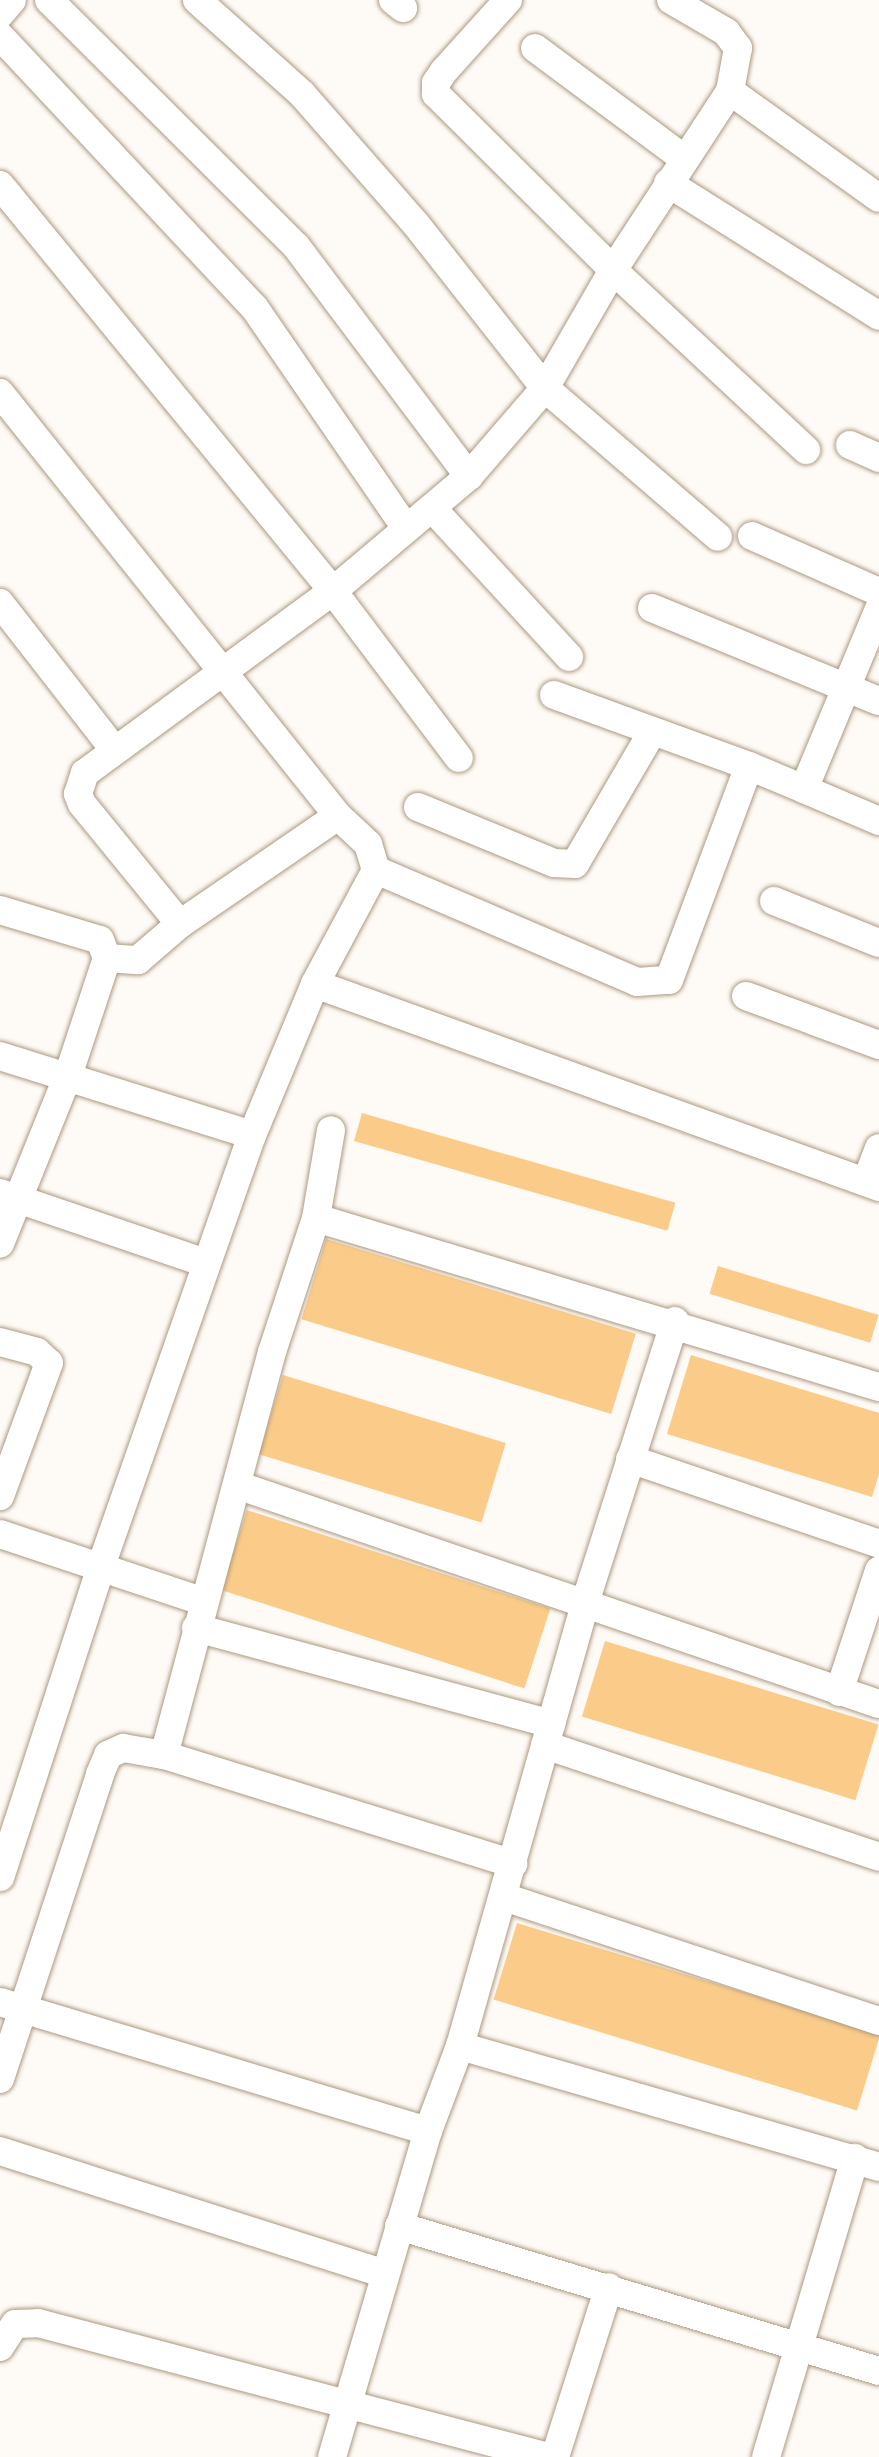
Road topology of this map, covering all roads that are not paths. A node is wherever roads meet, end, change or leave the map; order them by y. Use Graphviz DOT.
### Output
graph roads {
  1 [pos="12,0"];
  2 [pos="49,0"];
  3 [pos="196,0"];
  4 [pos="508,0"];
  5 [pos="671,0"];
  6 [pos="0,14"];
  7 [pos="0,36"];
  8 [pos="535,48"];
  9 [pos="730,90"];
  10 [pos="684,158"];
  11 [pos="668,183"];
  12 [pos="0,185"];
  13 [pos="879,198"];
  14 [pos="613,270"];
  15 [pos="879,316"];
  16 [pos="545,388"];
  17 [pos="0,393"];
  18 [pos="850,445"];
  19 [pos="806,450"];
  20 [pos="879,458"];
  21 [pos="468,476"];
  22 [pos="433,509"];
  23 [pos="406,528"];
  24 [pos="752,536"];
  25 [pos="718,537"];
  26 [pos="333,591"];
  27 [pos="879,592"];
  28 [pos="0,603"];
  29 [pos="652,608"];
  30 [pos="879,609"];
  31 [pos="569,657"];
  32 [pos="223,669"];
  33 [pos="844,686"];
  34 [pos="554,695"];
  35 [pos="879,701"];
  36 [pos="651,734"];
  37 [pos="113,748"];
  38 [pos="459,758"];
  39 [pos="749,766"];
  40 [pos="804,789"];
  41 [pos="418,807"];
  42 [pos="338,816"];
  43 [pos="879,821"];
  44 [pos="376,870"];
  45 [pos="774,901"];
  46 [pos="0,910"];
  47 [pos="180,924"];
  48 [pos="879,943"];
  49 [pos="107,958"];
  50 [pos="315,984"];
  51 [pos="746,996"];
  52 [pos="879,1045"];
  53 [pos="0,1056"];
  54 [pos="69,1074"];
  55 [pos="331,1130"];
  56 [pos="252,1135"];
  57 [pos="879,1148"];
  58 [pos="873,1184"];
  59 [pos="8,1195"];
  60 [pos="316,1218"];
  61 [pos="0,1245"];
  62 [pos="206,1263"];
  63 [pos="675,1321"];
  64 [pos="0,1342"];
  65 [pos="879,1387"];
  66 [pos="630,1459"];
  67 [pos="237,1485"];
  68 [pos="0,1496"];
  69 [pos="0,1534"];
  70 [pos="879,1544"];
  71 [pos="100,1567"];
  72 [pos="879,1570"];
  73 [pos="585,1603"];
  74 [pos="199,1615"];
  75 [pos="839,1692"];
  76 [pos="879,1704"];
  77 [pos="548,1734"];
  78 [pos="164,1755"];
  79 [pos="879,1857"];
  80 [pos="513,1864"];
  81 [pos="0,1877"];
  82 [pos="504,1897"];
  83 [pos="11,2005"];
  84 [pos="879,2021"];
  85 [pos="460,2046"];
  86 [pos="0,2079"];
  87 [pos="428,2131"];
  88 [pos="0,2151"];
  89 [pos="867,2163"];
  90 [pos="399,2226"];
  91 [pos="385,2274"];
  92 [pos="609,2287"];
  93 [pos="799,2346"];
  94 [pos="0,2347"];
  95 [pos="879,2371"];
  96 [pos="349,2402"];
  97 [pos="332,2457"];
  98 [pos="548,2457"];
  99 [pos="555,2457"];
  100 [pos="766,2457"];
  1 -- 6 [label="street"];
  2 -- 21 [label="street"];
  3 -- 16 [label="street"];
  4 -- 14 [label="street"];
  5 -- 9 [label="street"];
  7 -- 23 [label="street"];
  8 -- 10 [label="street"];
  9 -- 10 [label="street"];
  9 -- 13 [label="street"];
  10 -- 11 [label="street"];
  11 -- 14 [label="street"];
  11 -- 15 [label="street"];
  12 -- 26 [label="street"];
  14 -- 16 [label="street"];
  14 -- 19 [label="street"];
  16 -- 21 [label="street"];
  16 -- 25 [label="street"];
  17 -- 32 [label="street"];
  18 -- 20 [label="street"];
  21 -- 22 [label="street"];
  22 -- 23 [label="street"];
  22 -- 31 [label="street"];
  23 -- 26 [label="street"];
  24 -- 27 [label="street"];
  26 -- 32 [label="street"];
  26 -- 38 [label="street"];
  28 -- 37 [label="street"];
  29 -- 33 [label="street"];
  30 -- 33 [label="street"];
  32 -- 37 [label="street"];
  32 -- 42 [label="street"];
  33 -- 35 [label="street"];
  33 -- 40 [label="street"];
  34 -- 36 [label="street"];
  36 -- 39 [label="street"];
  36 -- 41 [label="street"];
  37 -- 47 [label="street"];
  39 -- 40 [label="street"];
  39 -- 44 [label="street"];
  40 -- 43 [label="street"];
  42 -- 44 [label="street"];
  42 -- 47 [label="street"];
  44 -- 50 [label="street"];
  45 -- 48 [label="street"];
  46 -- 49 [label="street"];
  47 -- 49 [label="street"];
  49 -- 54 [label="street"];
  50 -- 56 [label="street"];
  50 -- 58 [label="street"];
  51 -- 52 [label="street"];
  53 -- 54 [label="street"];
  54 -- 56 [label="street"];
  54 -- 59 [label="street"];
  55 -- 60 [label="street"];
  56 -- 62 [label="street"];
  57 -- 58 [label="street"];
  59 -- 61 [label="street"];
  59 -- 62 [label="street"];
  60 -- 63 [label="street"];
  60 -- 67 [label="street"];
  62 -- 71 [label="street"];
  63 -- 65 [label="street"];
  63 -- 66 [label="street"];
  64 -- 68 [label="street"];
  66 -- 70 [label="street"];
  66 -- 73 [label="street"];
  67 -- 73 [label="street"];
  67 -- 74 [label="street"];
  69 -- 71 [label="street"];
  71 -- 74 [label="street"];
  71 -- 81 [label="street"];
  72 -- 75 [label="street"];
  73 -- 75 [label="street"];
  73 -- 77 [label="street"];
  74 -- 77 [label="street"];
  74 -- 78 [label="street"];
  75 -- 76 [label="street"];
  77 -- 79 [label="street"];
  77 -- 80 [label="street"];
  78 -- 80 [label="street"];
  78 -- 83 [label="street"];
  80 -- 82 [label="street"];
  82 -- 84 [label="street"];
  82 -- 85 [label="street"];
  83 -- 86 [label="street"];
  83 -- 87 [label="street"];
  85 -- 87 [label="street"];
  85 -- 89 [label="street"];
  87 -- 90 [label="street"];
  88 -- 91 [label="street"];
  89 -- 93 [label="street"];
  90 -- 91 [label="street"];
  90 -- 92 [label="street"];
  91 -- 96 [label="street"];
  92 -- 93 [label="street"];
  92 -- 99 [label="street"];
  93 -- 95 [label="street"];
  93 -- 100 [label="street"];
  94 -- 96 [label="street"];
  96 -- 97 [label="street"];
  96 -- 98 [label="street"];
}
